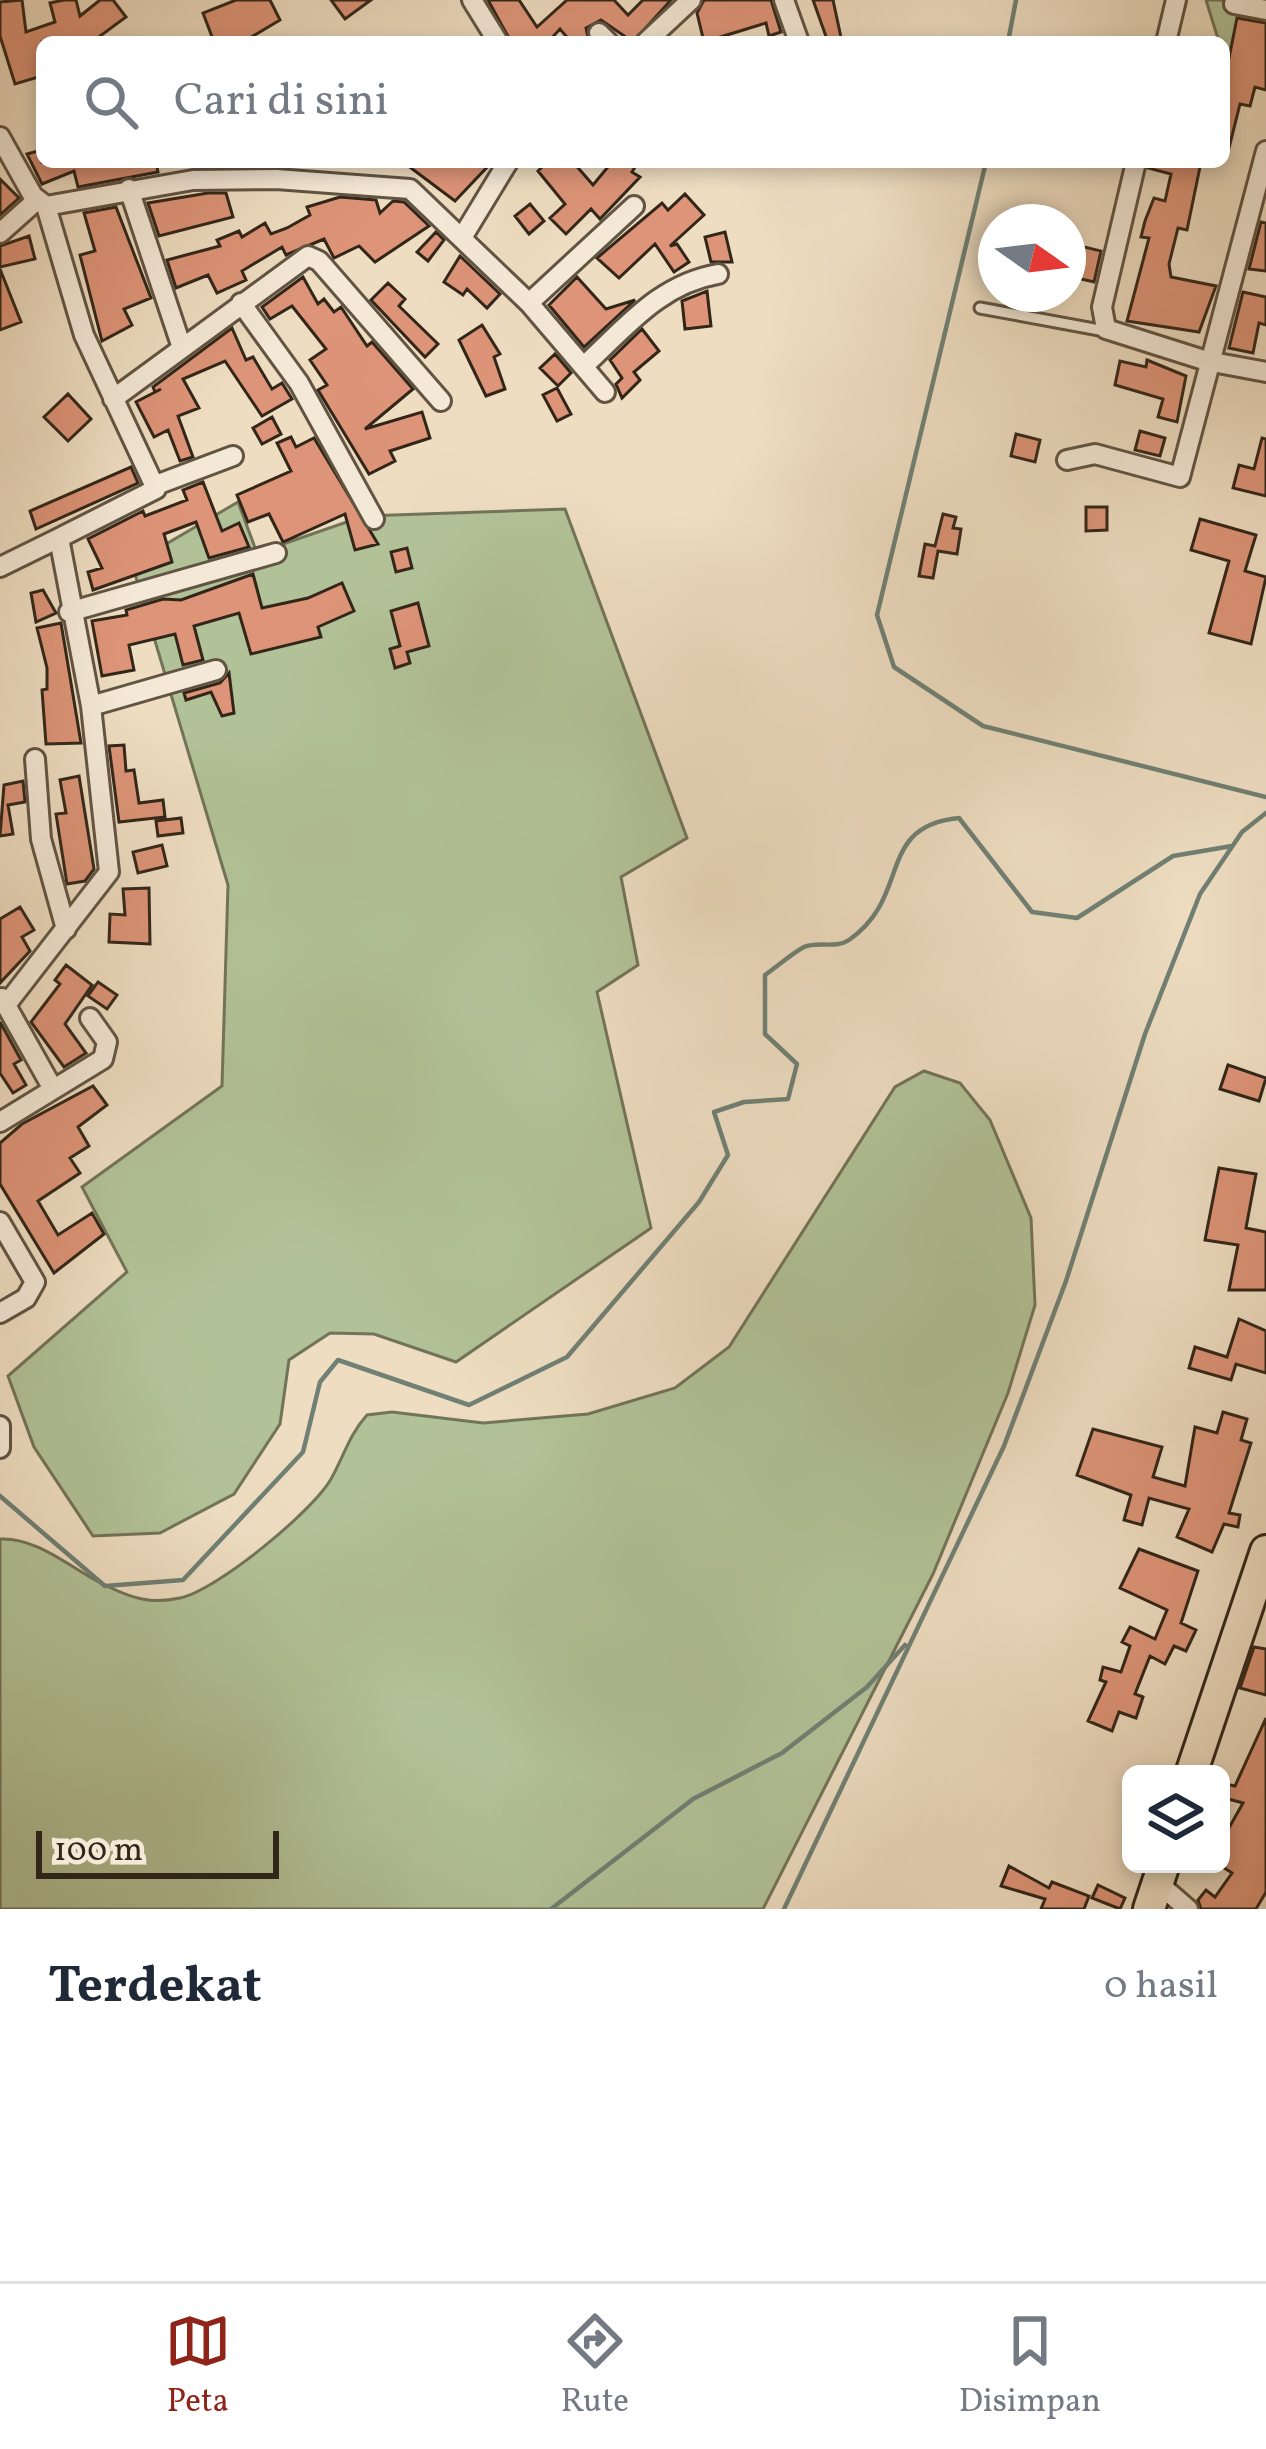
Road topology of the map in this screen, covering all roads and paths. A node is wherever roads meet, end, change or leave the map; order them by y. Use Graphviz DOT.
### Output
graph roads {
  1 [pos="472,0"];
  2 [pos="692,0"];
  3 [pos="784,0"];
  4 [pos="1176,0"];
  5 [pos="1234,4"];
  6 [pos="1266,10"];
  7 [pos="494,36"];
  8 [pos="653,36"];
  9 [pos="797,36"];
  10 [pos="1167,36"];
  11 [pos="0,137"];
  12 [pos="1266,151"];
  13 [pos="504,168"];
  14 [pos="1135,168"];
  15 [pos="129,189"];
  16 [pos="41,203"];
  17 [pos="634,206"];
  18 [pos="0,233"];
  19 [pos="463,236"];
  20 [pos="718,274"];
  21 [pos="241,303"];
  22 [pos="529,303"];
  23 [pos="1001,312"];
  24 [pos="1108,332"];
  25 [pos="181,345"];
  26 [pos="1210,362"];
  27 [pos="585,365"];
  28 [pos="1266,371"];
  29 [pos="605,392"];
  30 [pos="113,399"];
  31 [pos="441,401"];
  32 [pos="233,456"];
  33 [pos="1066,460"];
  34 [pos="156,485"];
  35 [pos="374,519"];
  36 [pos="59,538"];
  37 [pos="276,553"];
  38 [pos="0,567"];
  39 [pos="69,612"];
  40 [pos="216,670"];
  41 [pos="92,706"];
  42 [pos="35,759"];
  43 [pos="66,929"];
  44 [pos="3,999"];
  45 [pos="90,1018"];
  46 [pos="53,1090"];
  47 [pos="0,1122"];
  48 [pos="0,1222"];
  49 [pos="0,1313"];
  50 [pos="0,1426"];
  51 [pos="0,1448"];
  52 [pos="1266,1551"];
  53 [pos="1195,1765"];
  54 [pos="1157,1885"];
  55 [pos="1188,1909"];
  1 -- 7 [label="street"];
  2 -- 8 [label="street"];
  3 -- 9 [label="street"];
  4 -- 10 [label="street"];
  5 -- 6 [label="street"];
  11 -- 16 [label="street"];
  12 -- 26 [label="street"];
  13 -- 19 [label="street"];
  14 -- 24 [label="street"];
  15 -- 16 [label="street"];
  15 -- 19 [label="street"];
  15 -- 25 [label="street"];
  16 -- 18 [label="street"];
  16 -- 30 [label="street"];
  17 -- 22 [label="street"];
  19 -- 22 [label="street"];
  20 -- 27 [label="street"];
  21 -- 25 [label="street"];
  21 -- 31 [label="street"];
  21 -- 35 [label="street"];
  22 -- 27 [label="street"];
  23 -- 24 [label="lane"];
  24 -- 26 [label="street"];
  25 -- 30 [label="street"];
  26 -- 28 [label="street"];
  26 -- 33 [label="street"];
  27 -- 29 [label="street"];
  30 -- 34 [label="street"];
  32 -- 34 [label="street"];
  34 -- 36 [label="street"];
  36 -- 38 [label="street"];
  36 -- 39 [label="street"];
  37 -- 39 [label="street"];
  39 -- 41 [label="street"];
  40 -- 41 [label="street"];
  41 -- 43 [label="street"];
  42 -- 43 [label="street"];
  43 -- 44 [label="street"];
  44 -- 46 [label="street"];
  45 -- 46 [label="street"];
  46 -- 47 [label="street"];
  48 -- 49 [label="street"];
  50 -- 51 [label="street"];
  52 -- 53 [label="main road"];
  54 -- 55 [label="street"];
}
